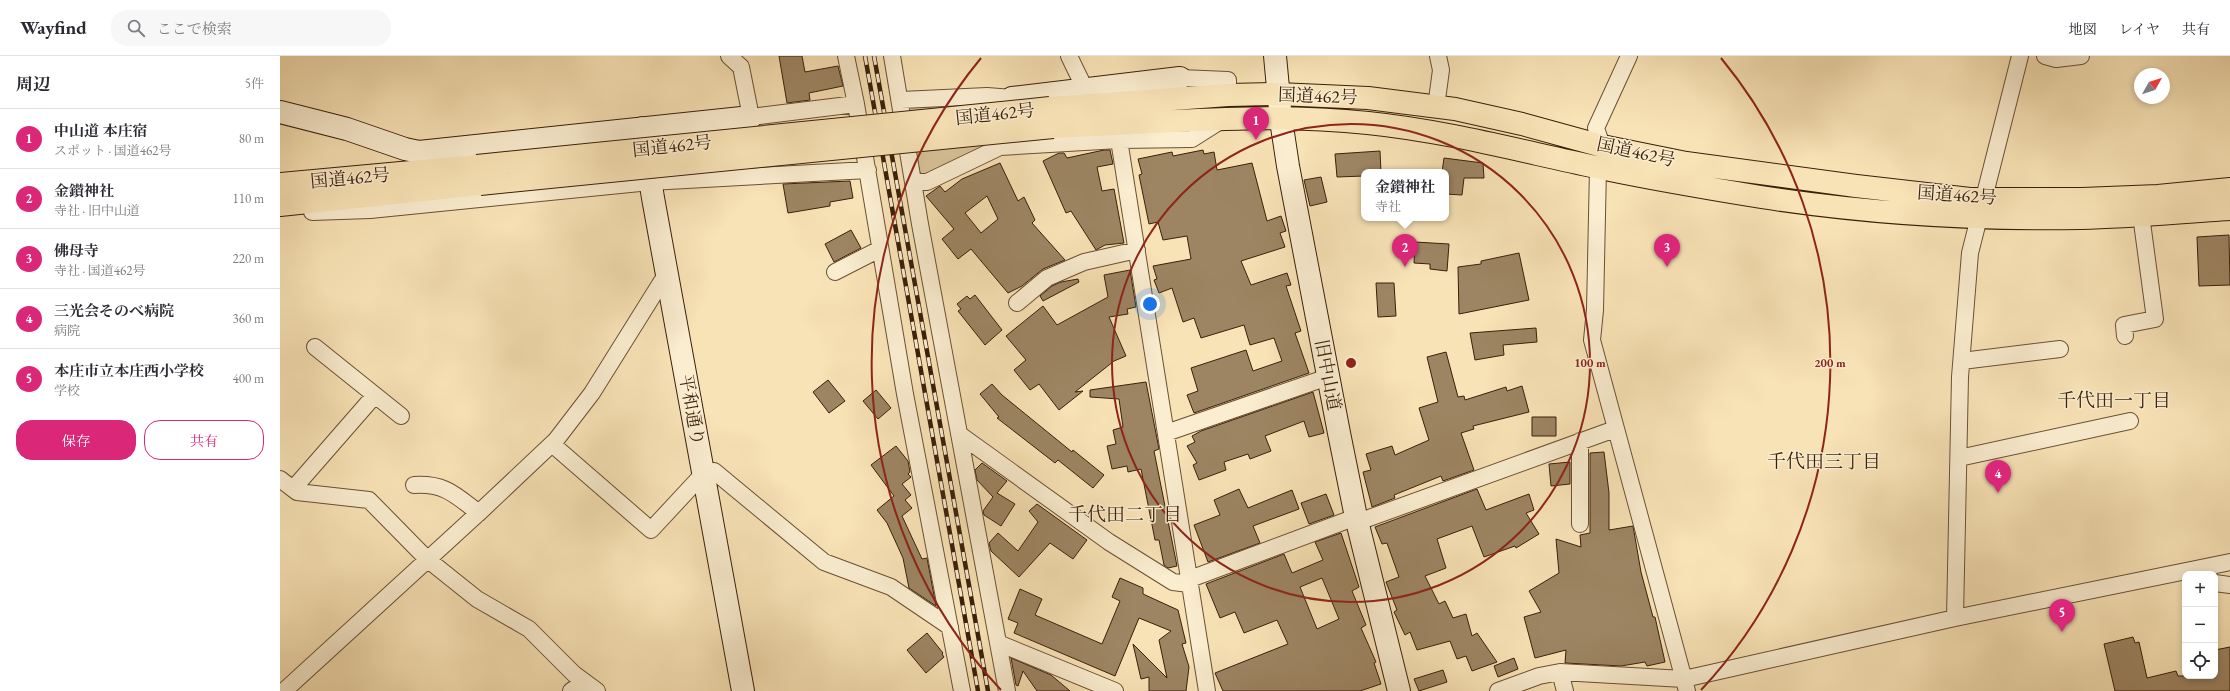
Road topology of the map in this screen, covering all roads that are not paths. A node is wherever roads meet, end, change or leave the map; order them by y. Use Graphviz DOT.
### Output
graph roads {
  1 [pos="729,56"];
  2 [pos="846,56"];
  3 [pos="892,56"];
  4 [pos="1069,56"];
  5 [pos="1275,56"];
  6 [pos="1438,56"];
  7 [pos="1629,56"];
  8 [pos="2020,56"];
  9 [pos="2045,56"];
  10 [pos="2081,56"];
  11 [pos="1180,78"];
  12 [pos="1085,89"];
  13 [pos="1278,94"];
  14 [pos="1228,95"];
  15 [pos="1012,98"];
  16 [pos="901,100"];
  17 [pos="856,104"];
  18 [pos="1436,107"];
  19 [pos="280,112"];
  20 [pos="751,117"];
  21 [pos="1051,118"];
  22 [pos="1222,120"];
  23 [pos="1280,120"];
  24 [pos="642,128"];
  25 [pos="1119,140"];
  26 [pos="1602,146"];
  27 [pos="1598,168"];
  28 [pos="868,170"];
  29 [pos="478,175"];
  30 [pos="650,182"];
  31 [pos="914,182"];
  32 [pos="280,184"];
  33 [pos="2230,189"];
  34 [pos="280,205"];
  35 [pos="1981,207"];
  36 [pos="2230,209"];
  37 [pos="311,213"];
  38 [pos="2141,216"];
  39 [pos="880,249"];
  40 [pos="1137,250"];
  41 [pos="835,272"];
  42 [pos="667,273"];
  43 [pos="1017,303"];
  44 [pos="2125,336"];
  45 [pos="315,347"];
  46 [pos="2060,349"];
  47 [pos="1962,361"];
  48 [pos="1328,377"];
  49 [pos="375,395"];
  50 [pos="401,416"];
  51 [pos="2130,421"];
  52 [pos="1615,429"];
  53 [pos="1166,433"];
  54 [pos="959,434"];
  55 [pos="1580,442"];
  56 [pos="552,444"];
  57 [pos="1959,458"];
  58 [pos="703,474"];
  59 [pos="280,479"];
  60 [pos="414,485"];
  61 [pos="293,489"];
  62 [pos="479,513"];
  63 [pos="1357,519"];
  64 [pos="1580,524"];
  65 [pos="427,559"];
  66 [pos="2230,562"];
  67 [pos="2195,571"];
  68 [pos="2182,574"];
  69 [pos="1190,582"];
  70 [pos="2218,582"];
  71 [pos="2230,584"];
  72 [pos="1955,618"];
  73 [pos="950,627"];
  74 [pos="998,643"];
  75 [pos="1560,672"];
  76 [pos="1686,685"];
  77 [pos="590,686"];
  78 [pos="288,690"];
  79 [pos="571,691"];
  80 [pos="743,691"];
  81 [pos="962,691"];
  82 [pos="1006,691"];
  83 [pos="1115,691"];
  84 [pos="1207,691"];
  85 [pos="1399,691"];
  86 [pos="1498,691"];
  87 [pos="1565,691"];
  1 -- 20 [label="street"];
  2 -- 17 [label="street"];
  3 -- 16 [label="street"];
  4 -- 12 [label="street"];
  5 -- 13 [label="street, 旧中山道"];
  6 -- 18 [label="street"];
  7 -- 26 [label="street"];
  8 -- 35 [label="street"];
  9 -- 10 [label="street"];
  11 -- 12 [label="street"];
  11 -- 14 [label="street"];
  12 -- 15 [label="street"];
  13 -- 14 [label="highway, 国道462号"];
  13 -- 18 [label="highway, 国道462号"];
  13 -- 23 [label="street, 旧中山道"];
  14 -- 21 [label="highway, 国道462号"];
  15 -- 16 [label="street"];
  16 -- 31 [label="street"];
  17 -- 20 [label="street"];
  17 -- 28 [label="street"];
  18 -- 26 [label="highway, 国道462号"];
  19 -- 24 [label="street"];
  20 -- 24 [label="street"];
  21 -- 22 [label="highway, 国道462号"];
  21 -- 29 [label="highway, 国道462号, bridge"];
  22 -- 23 [label="highway, 国道462号"];
  22 -- 25 [label="street"];
  23 -- 27 [label="highway, 国道462号"];
  23 -- 48 [label="street, 旧中山道"];
  24 -- 30 [label="street, 平和通り"];
  25 -- 31 [label="street"];
  25 -- 40 [label="street"];
  26 -- 35 [label="highway, 国道462号"];
  27 -- 35 [label="highway, 国道462号"];
  27 -- 52 [label="street"];
  28 -- 30 [label="street"];
  28 -- 39 [label="street"];
  29 -- 32 [label="highway, 国道462号"];
  29 -- 37 [label="highway, 国道462号"];
  30 -- 37 [label="street"];
  30 -- 42 [label="street, 平和通り"];
  31 -- 54 [label="street"];
  33 -- 35 [label="highway, 国道462号"];
  34 -- 37 [label="highway, 国道462号"];
  35 -- 38 [label="highway, 国道462号"];
  35 -- 47 [label="street"];
  36 -- 38 [label="highway, 国道462号"];
  38 -- 44 [label="street"];
  39 -- 41 [label="street"];
  39 -- 73 [label="street"];
  40 -- 43 [label="street"];
  40 -- 53 [label="street"];
  42 -- 56 [label="street"];
  42 -- 58 [label="street, 平和通り"];
  45 -- 49 [label="street"];
  46 -- 47 [label="street"];
  47 -- 57 [label="street"];
  48 -- 53 [label="street"];
  48 -- 63 [label="street, 旧中山道"];
  49 -- 50 [label="street"];
  49 -- 61 [label="street"];
  51 -- 57 [label="street"];
  52 -- 55 [label="street"];
  52 -- 76 [label="street"];
  53 -- 69 [label="street"];
  54 -- 69 [label="street"];
  54 -- 74 [label="street"];
  55 -- 63 [label="street"];
  55 -- 64 [label="street"];
  56 -- 58 [label="street"];
  56 -- 62 [label="street"];
  57 -- 72 [label="street"];
  58 -- 73 [label="street"];
  58 -- 80 [label="street, 平和通り"];
  59 -- 61 [label="street"];
  60 -- 62 [label="street"];
  61 -- 65 [label="street"];
  62 -- 65 [label="street"];
  63 -- 69 [label="street"];
  63 -- 85 [label="street, 旧中山道"];
  65 -- 77 [label="street"];
  65 -- 78 [label="street"];
  66 -- 67 [label="street"];
  68 -- 72 [label="street"];
  69 -- 84 [label="street"];
  70 -- 71 [label="street"];
  72 -- 76 [label="street"];
  73 -- 81 [label="street"];
  74 -- 82 [label="street"];
  74 -- 83 [label="street"];
  75 -- 76 [label="street"];
  75 -- 86 [label="street"];
  75 -- 87 [label="street"];
  77 -- 79 [label="street"];
}
